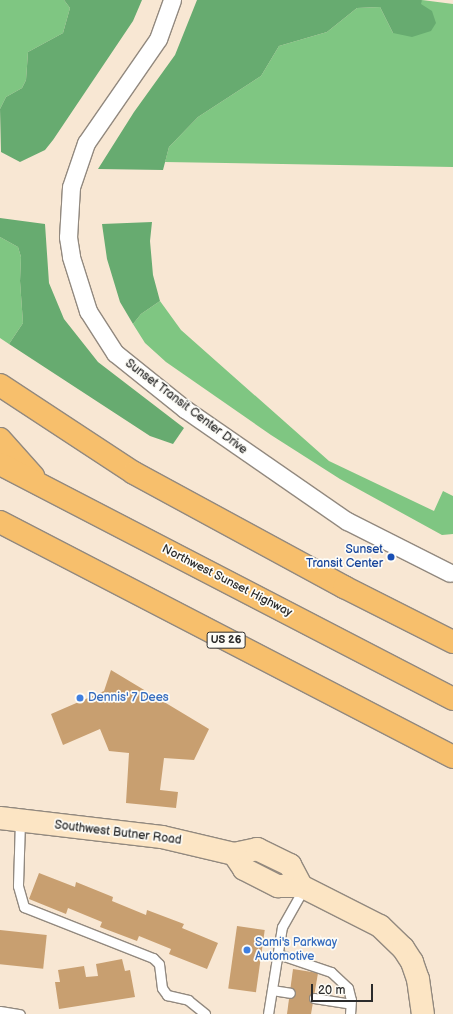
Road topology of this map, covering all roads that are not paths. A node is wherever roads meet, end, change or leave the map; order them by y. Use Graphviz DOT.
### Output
graph roads {
  1 [pos="172,0"];
  2 [pos="0,385"];
  3 [pos="0,439"];
  4 [pos="0,464"];
  5 [pos="42,486"];
  6 [pos="0,522"];
  7 [pos="452,573"];
  8 [pos="453,642"];
  9 [pos="453,699"];
  10 [pos="453,757"];
  11 [pos="10,820"];
  12 [pos="303,887"];
  13 [pos="278,954"];
  14 [pos="272,990"];
  15 [pos="290,994"];
  16 [pos="314,998"];
  17 [pos="350,1004"];
  18 [pos="0,1011"];
  19 [pos="20,1014"];
  20 [pos="205,1014"];
  21 [pos="268,1014"];
  22 [pos="350,1014"];
  23 [pos="423,1014"];
  1 -- 7 [label="street, Sunset Transit Center Drive"];
  2 -- 8 [label="highway"];
  3 -- 5 [label="highway"];
  4 -- 5 [label="highway, Northwest Sunset Highway"];
  5 -- 9 [label="highway, Northwest Sunset Highway"];
  6 -- 10 [label="highway, US 26"];
  11 -- 12 [label="street, Southwest Butner Road"];
  11 -- 20 [label="lane"];
  12 -- 13 [label="lane"];
  12 -- 23 [label="street"];
  13 -- 14 [label="lane"];
  13 -- 17 [label="lane"];
  14 -- 15 [label="lane"];
  14 -- 21 [label="lane"];
  16 -- 17 [label="lane"];
  17 -- 22 [label="lane"];
  18 -- 19 [label="lane"];
}
